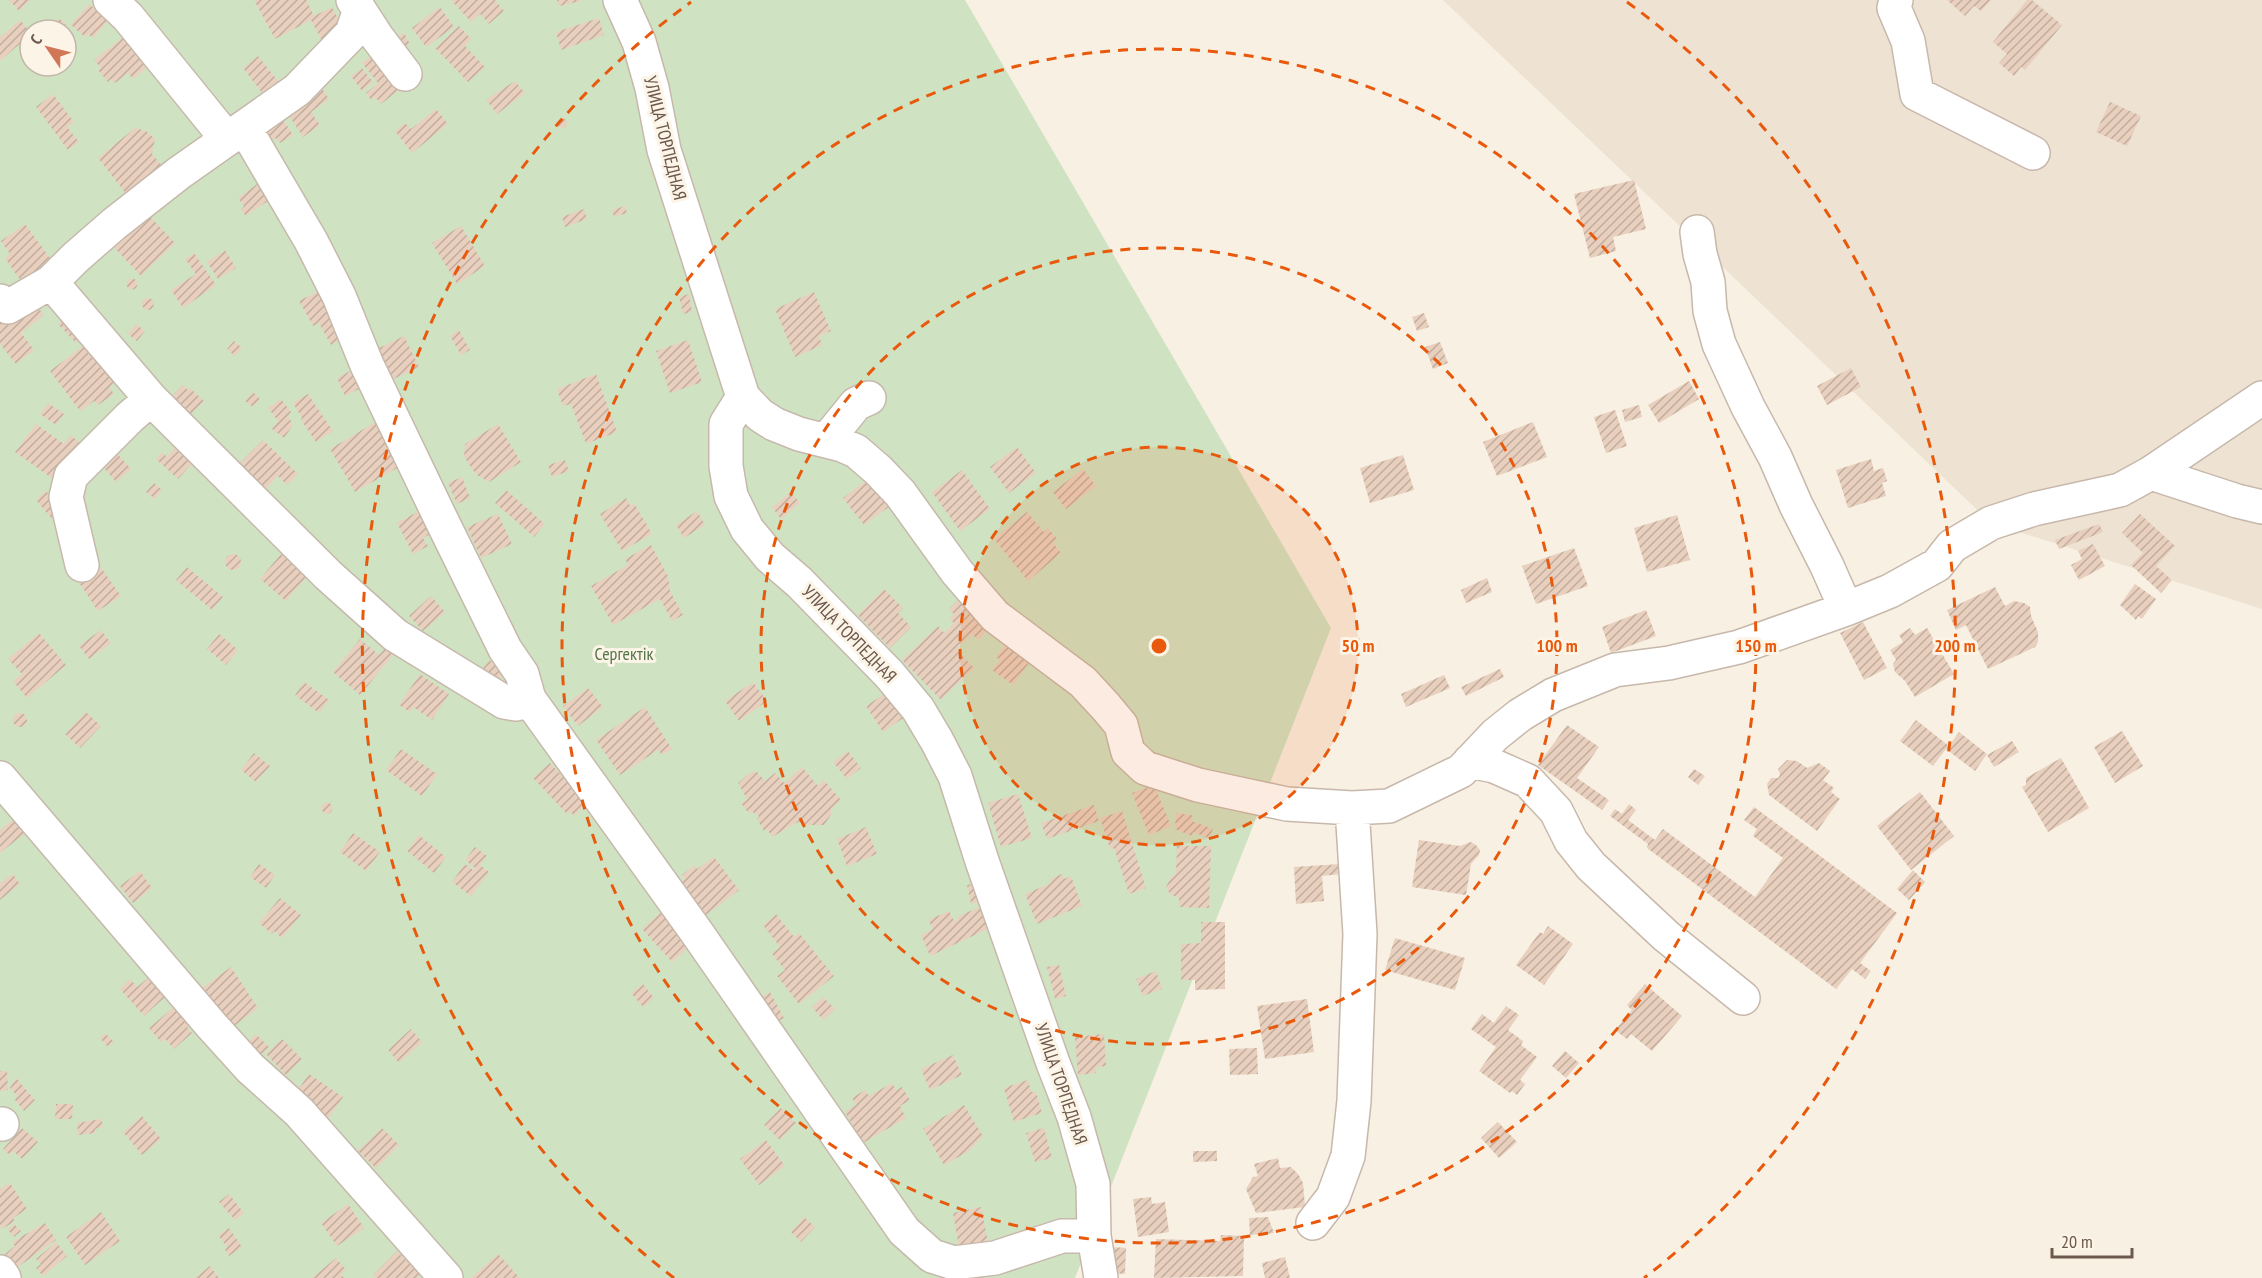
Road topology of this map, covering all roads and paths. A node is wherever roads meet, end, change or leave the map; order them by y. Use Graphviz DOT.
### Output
graph roads {
  1 [pos="110,0"];
  2 [pos="620,0"];
  3 [pos="1896,0"];
  4 [pos="356,6"];
  5 [pos="405,75"];
  6 [pos="233,134"];
  7 [pos="2033,153"];
  8 [pos="1697,232"];
  9 [pos="51,282"];
  10 [pos="0,301"];
  11 [pos="743,397"];
  12 [pos="860,397"];
  13 [pos="2262,398"];
  14 [pos="151,399"];
  15 [pos="826,441"];
  16 [pos="2151,473"];
  17 [pos="2262,507"];
  18 [pos="1995,550"];
  19 [pos="82,565"];
  20 [pos="1937,565"];
  21 [pos="1846,609"];
  22 [pos="529,699"];
  23 [pos="1470,761"];
  24 [pos="0,778"];
  25 [pos="1352,808"];
  26 [pos="1743,998"];
  27 [pos="1313,1223"];
  28 [pos="1094,1236"];
  29 [pos="0,1272"];
  30 [pos="4,1278"];
  31 [pos="446,1278"];
  32 [pos="1101,1278"];
  1 -- 6 [label="street"];
  2 -- 11 [label="street, УЛИЦА ТОРПЕДНАЯ"];
  3 -- 7 [label="street"];
  4 -- 5 [label="street"];
  4 -- 6 [label="street"];
  6 -- 9 [label="street"];
  6 -- 22 [label="street"];
  8 -- 21 [label="street"];
  9 -- 10 [label="street"];
  9 -- 14 [label="street"];
  11 -- 15 [label="street"];
  11 -- 28 [label="street, УЛИЦА ТОРПЕДНАЯ"];
  12 -- 15 [label="street"];
  13 -- 16 [label="street"];
  14 -- 19 [label="street"];
  14 -- 22 [label="street"];
  15 -- 25 [label="street"];
  16 -- 17 [label="street"];
  16 -- 20 [label="street"];
  18 -- 20 [label="street"];
  20 -- 21 [label="street"];
  21 -- 23 [label="street"];
  22 -- 28 [label="street"];
  23 -- 25 [label="street"];
  23 -- 26 [label="street"];
  24 -- 31 [label="street"];
  25 -- 27 [label="street"];
  28 -- 32 [label="street, УЛИЦА ТОРПЕДНАЯ"];
  29 -- 30 [label="street"];
}
